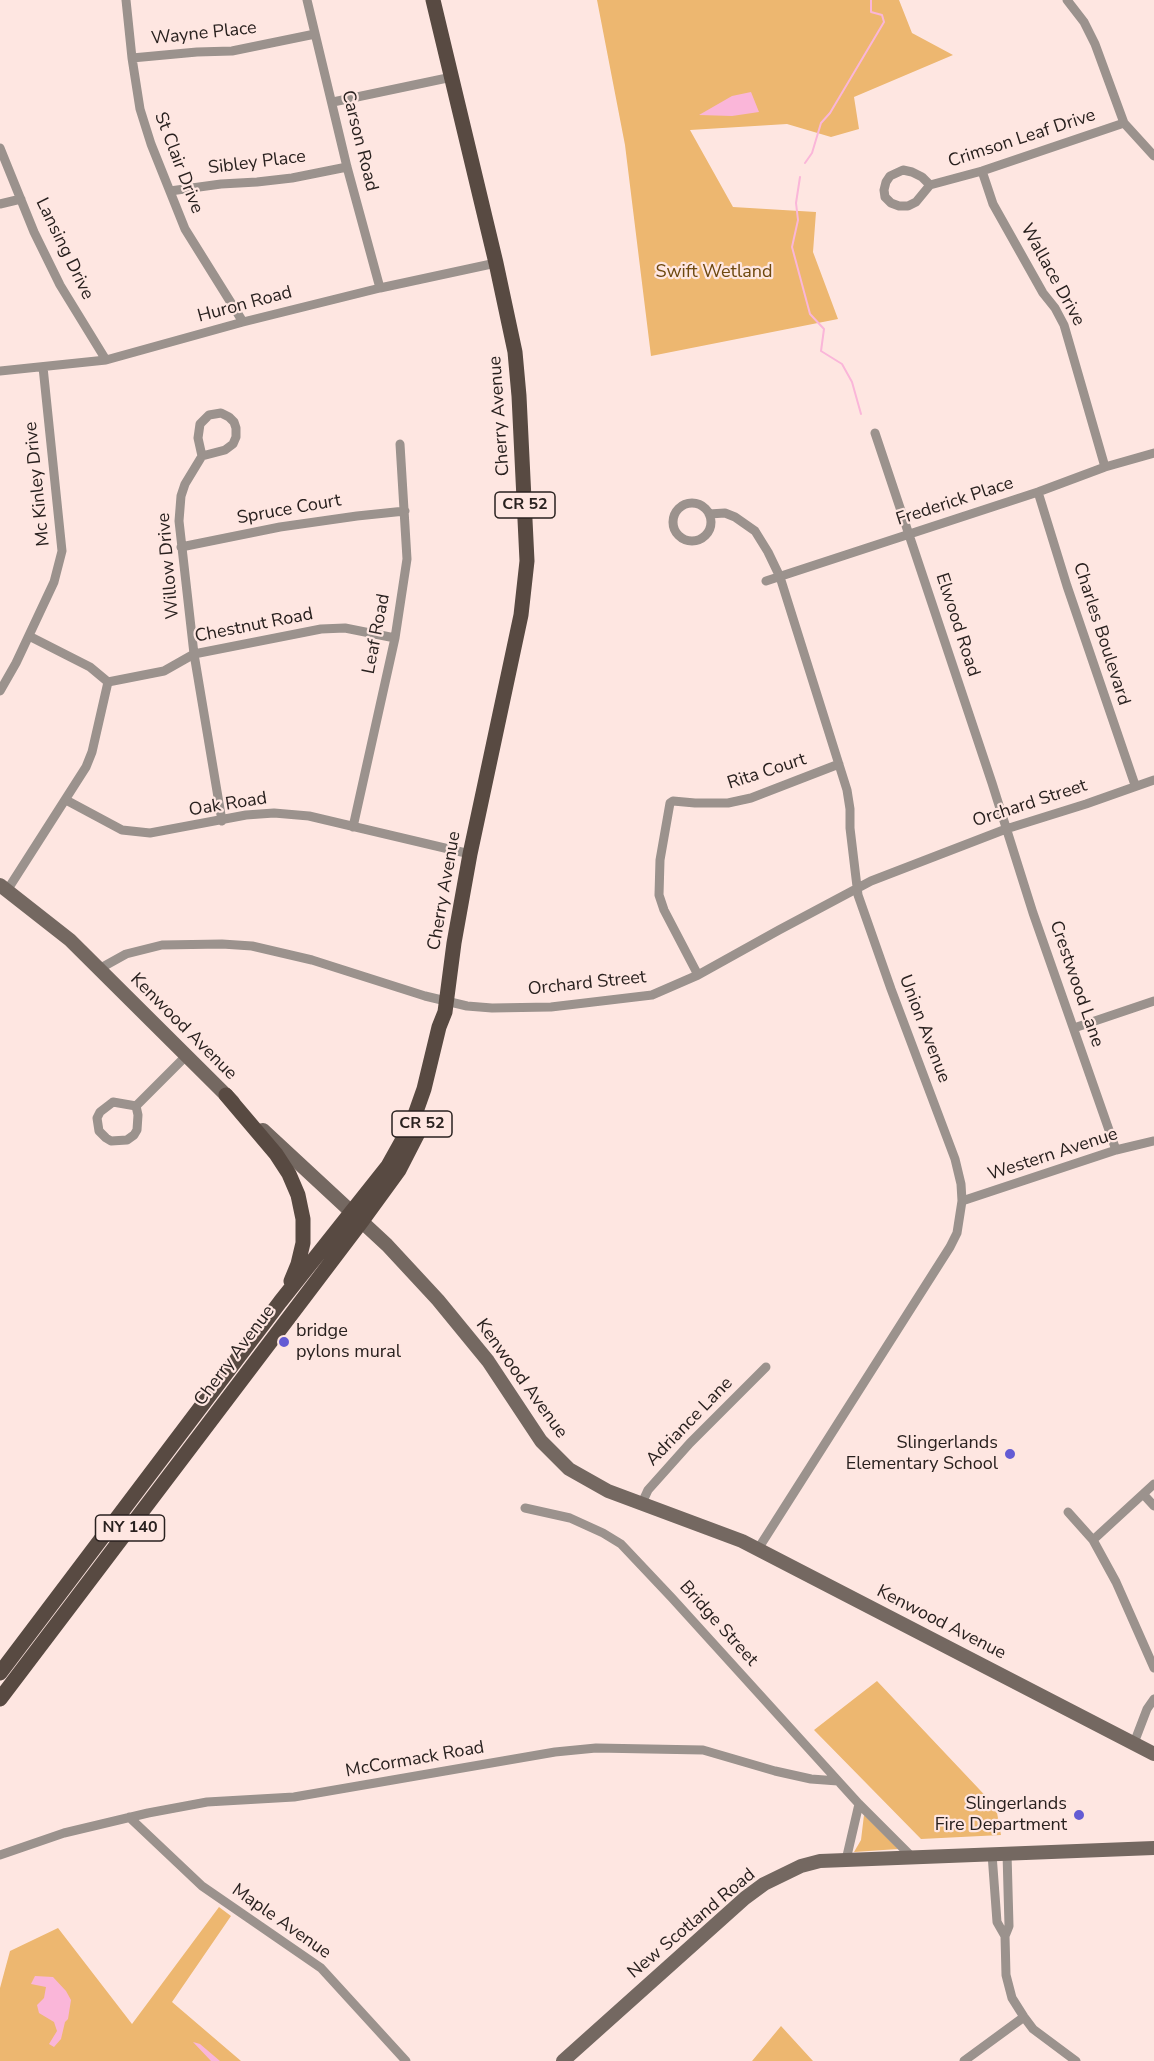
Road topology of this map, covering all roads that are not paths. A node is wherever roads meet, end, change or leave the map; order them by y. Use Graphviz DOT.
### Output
graph roads {
  1 [pos="126,0"];
  2 [pos="307,0"];
  3 [pos="434,0"];
  4 [pos="1067,0"];
  5 [pos="315,34"];
  6 [pos="132,58"];
  7 [pos="452,77"];
  8 [pos="333,102"];
  9 [pos="1124,123"];
  10 [pos="0,148"];
  11 [pos="1154,156"];
  12 [pos="347,167"];
  13 [pos="982,171"];
  14 [pos="930,185"];
  15 [pos="170,191"];
  16 [pos="21,199"];
  17 [pos="0,204"];
  18 [pos="496,263"];
  19 [pos="380,288"];
  20 [pos="243,322"];
  21 [pos="106,360"];
  22 [pos="43,367"];
  23 [pos="0,371"];
  24 [pos="875,433"];
  25 [pos="400,444"];
  26 [pos="1154,453"];
  27 [pos="202,456"];
  28 [pos="1105,467"];
  29 [pos="1038,492"];
  30 [pos="405,511"];
  31 [pos="710,514"];
  32 [pos="910,535"];
  33 [pos="181,547"];
  34 [pos="780,577"];
  35 [pos="766,581"];
  36 [pos="29,636"];
  37 [pos="394,638"];
  38 [pos="194,654"];
  39 [pos="108,682"];
  40 [pos="0,691"];
  41 [pos="839,764"];
  42 [pos="1154,780"];
  43 [pos="1135,785"];
  44 [pos="66,800"];
  45 [pos="222,821"];
  46 [pos="353,826"];
  47 [pos="1006,829"];
  48 [pos="470,854"];
  49 [pos="4,887"];
  50 [pos="858,888"];
  51 [pos="99,969"];
  52 [pos="698,975"];
  53 [pos="1154,1000"];
  54 [pos="446,1007"];
  55 [pos="1074,1028"];
  56 [pos="186,1056"];
  57 [pos="226,1095"];
  58 [pos="136,1106"];
  59 [pos="1154,1141"];
  60 [pos="1116,1150"];
  61 [pos="962,1201"];
  62 [pos="357,1217"];
  63 [pos="280,1302"];
  64 [pos="766,1367"];
  65 [pos="1154,1484"];
  66 [pos="1144,1495"];
  67 [pos="642,1503"];
  68 [pos="1154,1506"];
  69 [pos="525,1508"];
  70 [pos="1068,1512"];
  71 [pos="1093,1540"];
  72 [pos="758,1549"];
  73 [pos="1154,1668"];
  74 [pos="0,1673"];
  75 [pos="0,1699"];
  76 [pos="1154,1699"];
  77 [pos="1134,1743"];
  78 [pos="1154,1754"];
  79 [pos="838,1781"];
  80 [pos="859,1803"];
  81 [pos="129,1817"];
  82 [pos="1154,1848"];
  83 [pos="1007,1853"];
  84 [pos="992,1854"];
  85 [pos="0,1855"];
  86 [pos="913,1858"];
  87 [pos="846,1860"];
  88 [pos="1005,1936"];
  89 [pos="1024,2018"];
  90 [pos="406,2061"];
  91 [pos="563,2061"];
  92 [pos="964,2061"];
  93 [pos="1076,2061"];
  1 -- 6 [label="street, St Clair Drive"];
  2 -- 5 [label="street, Carson Road"];
  3 -- 7 [label="main road, Cherry Avenue / CR 52"];
  4 -- 9 [label="street"];
  5 -- 6 [label="street, Wayne Place"];
  5 -- 8 [label="street, Carson Road"];
  6 -- 15 [label="street, St Clair Drive"];
  7 -- 8 [label="street"];
  7 -- 18 [label="main road, Cherry Avenue / CR 52"];
  8 -- 12 [label="street, Carson Road"];
  9 -- 11 [label="street"];
  9 -- 13 [label="street, Crimson Leaf Drive"];
  10 -- 16 [label="street, Lansing Drive"];
  12 -- 15 [label="street, Sibley Place"];
  12 -- 19 [label="street, Carson Road"];
  13 -- 14 [label="street, Crimson Leaf Drive"];
  13 -- 28 [label="street, Wallace Drive"];
  14 -- 14 [label="street, Crimson Leaf Drive"];
  15 -- 20 [label="street, St Clair Drive"];
  16 -- 17 [label="street"];
  16 -- 21 [label="street, Lansing Drive"];
  18 -- 19 [label="street, Huron Road"];
  18 -- 48 [label="main road, Cherry Avenue / CR 52"];
  19 -- 20 [label="street, Huron Road"];
  20 -- 21 [label="street, Huron Road"];
  21 -- 22 [label="street, Huron Road"];
  22 -- 23 [label="street, Huron Road"];
  22 -- 36 [label="street, Mc Kinley Drive"];
  24 -- 32 [label="street, Elwood Road"];
  25 -- 30 [label="street, Leaf Road"];
  26 -- 28 [label="street, Frederick Place"];
  27 -- 27 [label="street"];
  27 -- 33 [label="street, Willow Drive"];
  28 -- 29 [label="street, Frederick Place"];
  29 -- 32 [label="street, Frederick Place"];
  29 -- 43 [label="street, Charles Boulevard"];
  30 -- 33 [label="street, Spruce Court"];
  30 -- 37 [label="street, Leaf Road"];
  31 -- 31 [label="street, Union Avenue"];
  31 -- 34 [label="street, Union Avenue"];
  32 -- 34 [label="street, Frederick Place"];
  32 -- 47 [label="street, Elwood Road"];
  33 -- 38 [label="street, Willow Drive"];
  34 -- 35 [label="street, Frederick Place"];
  34 -- 41 [label="street, Union Avenue"];
  36 -- 39 [label="street"];
  36 -- 40 [label="street, Mc Kinley Drive"];
  37 -- 38 [label="street, Chestnut Road"];
  37 -- 46 [label="street, Leaf Road"];
  38 -- 39 [label="street, Chestnut Road"];
  38 -- 45 [label="street, Willow Drive"];
  39 -- 44 [label="street"];
  41 -- 50 [label="street, Union Avenue"];
  41 -- 52 [label="street, Rita Court"];
  42 -- 43 [label="street, Orchard Street"];
  43 -- 47 [label="street, Orchard Street"];
  44 -- 45 [label="street, Oak Road"];
  44 -- 49 [label="street"];
  45 -- 46 [label="street, Oak Road"];
  46 -- 48 [label="street, Oak Road"];
  47 -- 50 [label="street, Orchard Street"];
  47 -- 55 [label="street, Crestwood Lane"];
  48 -- 54 [label="main road, Cherry Avenue / CR 52"];
  49 -- 51 [label="main road, Kenwood Avenue / NY 140"];
  50 -- 52 [label="street, Orchard Street"];
  50 -- 61 [label="street, Union Avenue"];
  51 -- 54 [label="street, Orchard Street"];
  51 -- 56 [label="main road, Kenwood Avenue / NY 140"];
  52 -- 54 [label="street, Orchard Street"];
  53 -- 55 [label="street"];
  54 -- 62 [label="main road, Cherry Avenue / CR 52"];
  55 -- 60 [label="street, Crestwood Lane"];
  56 -- 57 [label="main road, Kenwood Avenue / NY 140"];
  56 -- 58 [label="street"];
  57 -- 62 [label="main road, Kenwood Avenue / NY 140"];
  57 -- 63 [label="main road, NY 140"];
  58 -- 58 [label="street"];
  59 -- 60 [label="street, Western Avenue"];
  60 -- 61 [label="street, Western Avenue"];
  61 -- 72 [label="street, Union Avenue"];
  62 -- 63 [label="main road, Cherry Avenue / CR 52"];
  62 -- 67 [label="main road, Kenwood Avenue"];
  62 -- 75 [label="main road, Cherry Avenue / NY 140"];
  63 -- 74 [label="main road, Cherry Avenue / NY 140"];
  64 -- 67 [label="street, Adriance Lane"];
  65 -- 66 [label="street"];
  66 -- 68 [label="street"];
  66 -- 71 [label="street"];
  67 -- 72 [label="main road, Kenwood Avenue"];
  69 -- 79 [label="street, Bridge Street"];
  70 -- 71 [label="street"];
  71 -- 73 [label="street"];
  72 -- 77 [label="main road, Kenwood Avenue"];
  76 -- 77 [label="street"];
  77 -- 78 [label="main road, Kenwood Avenue"];
  79 -- 80 [label="street, Bridge Street"];
  79 -- 81 [label="street, McCormack Road"];
  80 -- 86 [label="street, Bridge Street"];
  80 -- 87 [label="street"];
  81 -- 85 [label="street, McCormack Road"];
  81 -- 90 [label="street, Maple Avenue"];
  82 -- 83 [label="main road, New Scotland Road"];
  83 -- 84 [label="main road, New Scotland Road"];
  83 -- 88 [label="street"];
  84 -- 86 [label="main road, New Scotland Road"];
  84 -- 88 [label="street"];
  86 -- 87 [label="main road, New Scotland Road"];
  87 -- 91 [label="main road, New Scotland Road"];
  88 -- 89 [label="street"];
  89 -- 92 [label="street"];
  89 -- 93 [label="street"];
}
